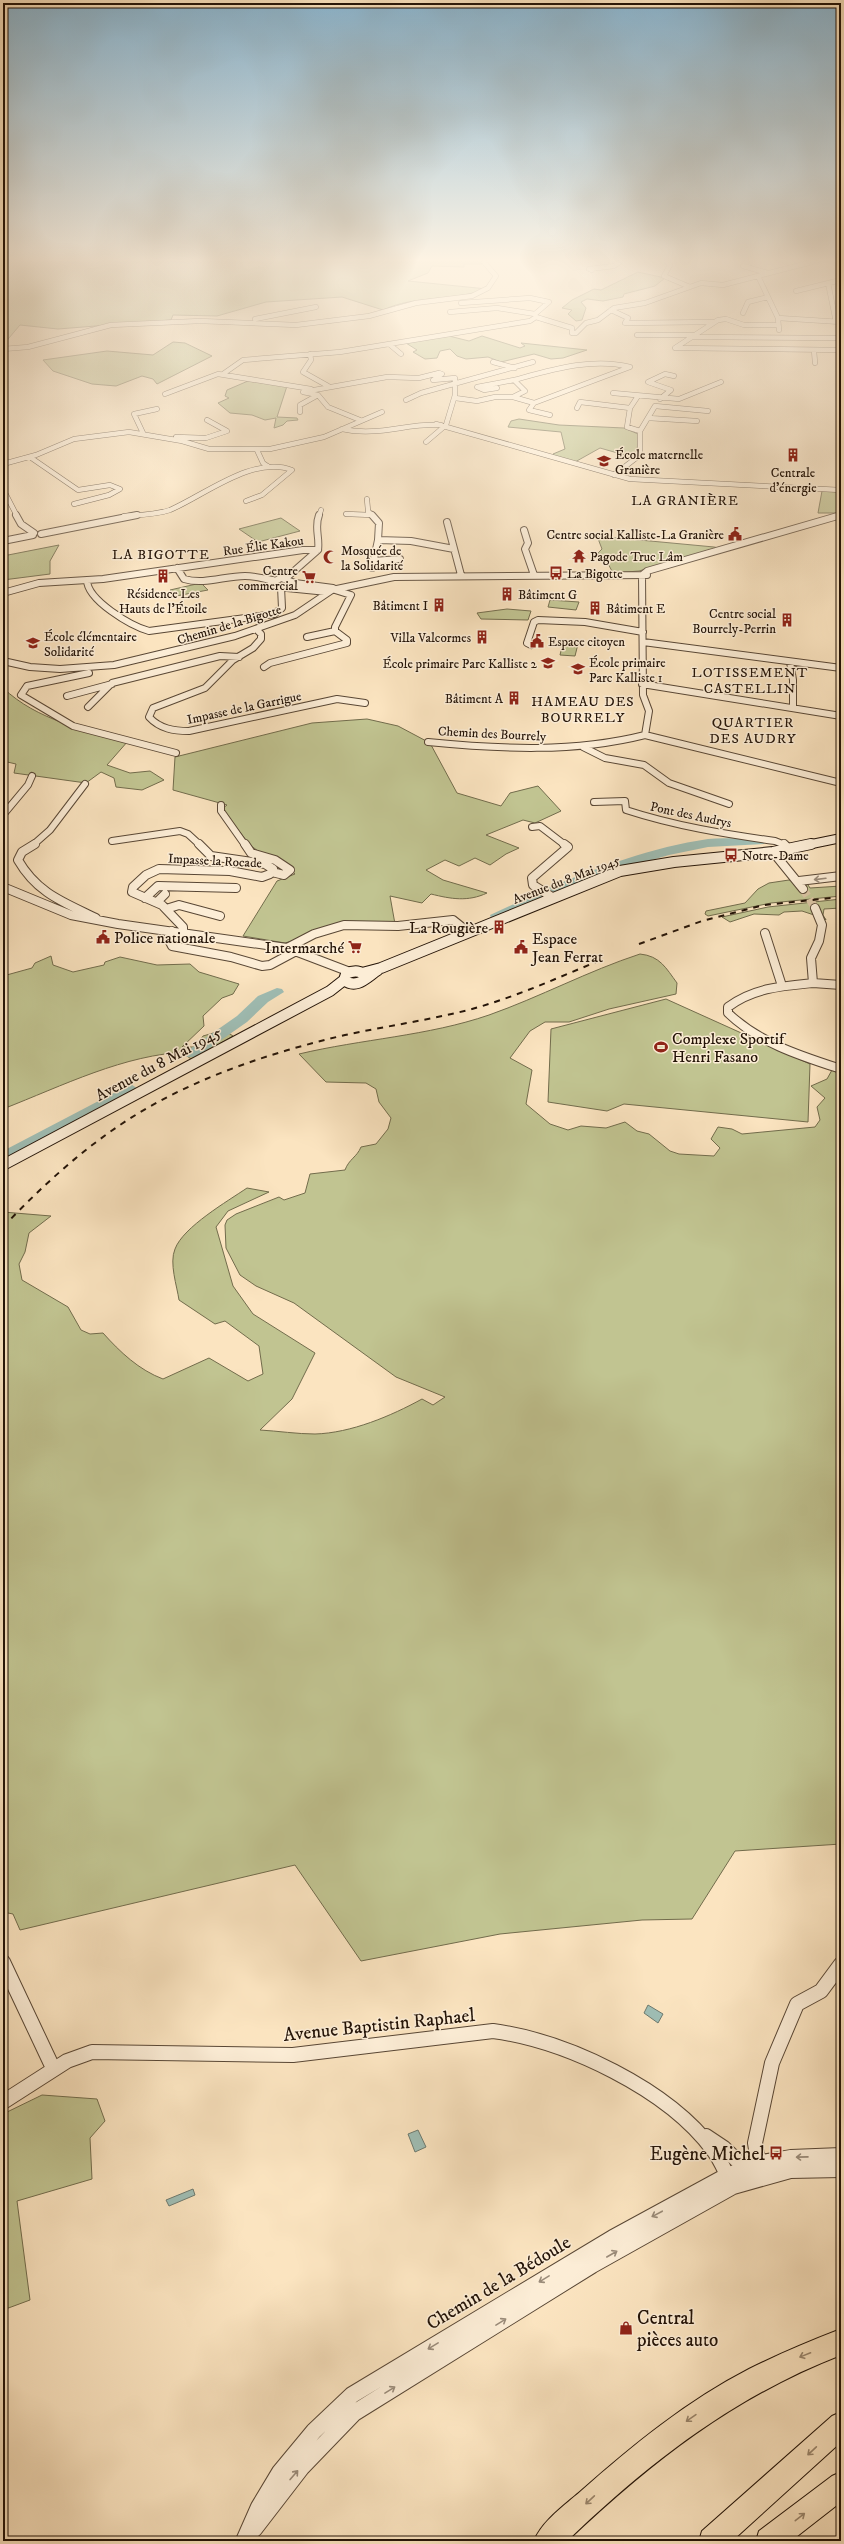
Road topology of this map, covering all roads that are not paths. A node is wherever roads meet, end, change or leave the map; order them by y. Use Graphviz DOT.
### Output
graph roads {
  1 [pos="200,381"];
  2 [pos="262,381"];
  3 [pos="319,381"];
  4 [pos="363,381"];
  5 [pos="466,381"];
  6 [pos="510,381"];
  7 [pos="515,381"];
  8 [pos="593,381"];
  9 [pos="651,381"];
  10 [pos="721,382"];
  11 [pos="457,383"];
  12 [pos="328,386"];
  13 [pos="497,388"];
  14 [pos="311,389"];
  15 [pos="613,393"];
  16 [pos="165,394"];
  17 [pos="318,395"];
  18 [pos="638,396"];
  19 [pos="513,397"];
  20 [pos="660,399"];
  21 [pos="406,400"];
  22 [pos="454,400"];
  23 [pos="534,403"];
  24 [pos="602,405"];
  25 [pos="576,408"];
  26 [pos="630,408"];
  27 [pos="158,409"];
  28 [pos="708,411"];
  29 [pos="300,412"];
  30 [pos="382,412"];
  31 [pos="600,413"];
  32 [pos="550,415"];
  33 [pos="648,418"];
  34 [pos="207,420"];
  35 [pos="360,420"];
  36 [pos="698,421"];
  37 [pos="446,426"];
  38 [pos="342,429"];
  39 [pos="640,431"];
  40 [pos="143,433"];
  41 [pos="173,440"];
  42 [pos="426,442"];
  43 [pos="257,450"];
  44 [pos="30,457"];
  45 [pos="3,464"];
  46 [pos="269,467"];
  47 [pos="614,475"];
  48 [pos="3,489"];
  49 [pos="841,490"];
  50 [pos="367,499"];
  51 [pos="246,501"];
  52 [pos="74,504"];
  53 [pos="321,510"];
  54 [pos="346,514"];
  55 [pos="372,515"];
  56 [pos="841,516"];
  57 [pos="447,522"];
  58 [pos="524,530"];
  59 [pos="33,534"];
  60 [pos="378,540"];
  61 [pos="3,541"];
  62 [pos="454,549"];
  63 [pos="318,550"];
  64 [pos="400,559"];
  65 [pos="373,561"];
  66 [pos="177,568"];
  67 [pos="372,568"];
  68 [pos="461,575"];
  69 [pos="534,575"];
  70 [pos="644,575"];
  71 [pos="87,580"];
  72 [pos="285,583"];
  73 [pos="332,590"];
  74 [pos="3,593"];
  75 [pos="256,629"];
  76 [pos="643,630"];
  77 [pos="335,631"];
  78 [pos="307,637"];
  79 [pos="643,642"];
  80 [pos="531,645"];
  81 [pos="239,657"];
  82 [pos="140,660"];
  83 [pos="3,661"];
  84 [pos="790,662"];
  85 [pos="264,667"];
  86 [pos="841,668"];
  87 [pos="112,683"];
  88 [pos="642,684"];
  89 [pos="66,696"];
  90 [pos="365,703"];
  91 [pos="88,707"];
  92 [pos="793,707"];
  93 [pos="841,716"];
  94 [pos="645,735"];
  95 [pos="428,742"];
  96 [pos="583,747"];
  97 [pos="176,753"];
  98 [pos="32,776"];
  99 [pos="841,783"];
  100 [pos="85,784"];
  101 [pos="594,802"];
  102 [pos="729,804"];
  103 [pos="221,805"];
  104 [pos="3,815"];
  105 [pos="532,827"];
  106 [pos="841,838"];
  107 [pos="112,841"];
  108 [pos="790,850"];
  109 [pos="773,852"];
  110 [pos="272,872"];
  111 [pos="841,876"];
  112 [pos="799,881"];
  113 [pos="3,887"];
  114 [pos="236,888"];
  115 [pos="803,889"];
  116 [pos="165,894"];
  117 [pos="552,897"];
  118 [pos="145,898"];
  119 [pos="157,902"];
  120 [pos="815,908"];
  121 [pos="166,909"];
  122 [pos="220,916"];
  123 [pos="95,920"];
  124 [pos="172,931"];
  125 [pos="183,932"];
  126 [pos="468,932"];
  127 [pos="765,933"];
  128 [pos="287,948"];
  129 [pos="298,950"];
  130 [pos="365,975"];
  131 [pos="346,976"];
  132 [pos="813,983"];
  133 [pos="354,985"];
  134 [pos="841,985"];
  135 [pos="782,986"];
  136 [pos="330,990"];
  137 [pos="841,1070"];
  138 [pos="3,1165"];
  139 [pos="3,1962"];
  140 [pos="841,1964"];
  141 [pos="53,2068"];
  142 [pos="3,2102"];
  143 [pos="688,2125"];
  144 [pos="841,2156"];
  145 [pos="762,2163"];
  146 [pos="841,2169"];
  147 [pos="750,2174"];
  148 [pos="730,2181"];
  149 [pos="841,2342"];
  150 [pos="841,2425"];
  151 [pos="841,2485"];
  152 [pos="245,2541"];
  153 [pos="547,2541"];
  154 [pos="712,2541"];
  155 [pos="769,2541"];
  1 -- 16 [label="street"];
  2 -- 14 [label="street"];
  3 -- 12 [label="street"];
  4 -- 12 [label="street"];
  5 -- 11 [label="street"];
  6 -- 13 [label="street"];
  7 -- 19 [label="street"];
  8 -- 23 [label="street"];
  9 -- 20 [label="street"];
  10 -- 20 [label="street"];
  11 -- 21 [label="street"];
  11 -- 22 [label="street"];
  12 -- 14 [label="street"];
  14 -- 17 [label="street"];
  15 -- 18 [label="street"];
  17 -- 29 [label="street"];
  17 -- 35 [label="street"];
  18 -- 20 [label="street"];
  18 -- 26 [label="street"];
  19 -- 22 [label="street"];
  19 -- 23 [label="street"];
  22 -- 37 [label="street"];
  23 -- 32 [label="street"];
  24 -- 25 [label="street"];
  24 -- 26 [label="street"];
  24 -- 31 [label="street"];
  26 -- 39 [label="street"];
  27 -- 40 [label="street"];
  28 -- 33 [label="street"];
  30 -- 35 [label="street"];
  33 -- 36 [label="street"];
  33 -- 39 [label="street"];
  34 -- 41 [label="street"];
  35 -- 38 [label="street"];
  37 -- 38 [label="street"];
  37 -- 42 [label="street"];
  37 -- 47 [label="street"];
  38 -- 43 [label="street"];
  39 -- 47 [label="street"];
  40 -- 41 [label="street"];
  40 -- 44 [label="street"];
  41 -- 43 [label="street"];
  43 -- 46 [label="street"];
  44 -- 45 [label="street"];
  44 -- 52 [label="street"];
  46 -- 51 [label="street"];
  46 -- 59 [label="street"];
  47 -- 49 [label="street"];
  48 -- 59 [label="street"];
  50 -- 55 [label="street"];
  53 -- 63 [label="street, Rue Élie Kakou"];
  54 -- 55 [label="street"];
  55 -- 60 [label="street"];
  56 -- 70 [label="street"];
  57 -- 62 [label="street"];
  58 -- 69 [label="street"];
  59 -- 61 [label="street"];
  60 -- 62 [label="street"];
  60 -- 65 [label="street"];
  62 -- 68 [label="street"];
  63 -- 66 [label="street, Rue Élie Kakou"];
  63 -- 72 [label="street"];
  64 -- 65 [label="street"];
  65 -- 67 [label="street"];
  66 -- 71 [label="street, Rue Élie Kakou"];
  66 -- 72 [label="street"];
  68 -- 69 [label="street, Chemin de la Bigotte"];
  68 -- 73 [label="street, Chemin de la Bigotte"];
  69 -- 70 [label="street, Chemin de la Bigotte"];
  70 -- 76 [label="street"];
  71 -- 72 [label="street"];
  71 -- 74 [label="street, Rue Élie Kakou"];
  72 -- 73 [label="street"];
  72 -- 73 [label="street"];
  73 -- 75 [label="street, Chemin de la Bigotte"];
  73 -- 77 [label="street"];
  75 -- 81 [label="street, Impasse de la Garrigue"];
  75 -- 82 [label="street, Chemin de la Bigotte"];
  76 -- 79 [label="street"];
  76 -- 80 [label="street"];
  77 -- 78 [label="street"];
  77 -- 85 [label="street"];
  79 -- 84 [label="street"];
  79 -- 88 [label="street"];
  81 -- 87 [label="street"];
  81 -- 90 [label="street, Impasse de la Garrigue"];
  82 -- 83 [label="street, Chemin de la Bigotte"];
  82 -- 97 [label="street"];
  84 -- 86 [label="street"];
  84 -- 92 [label="street"];
  87 -- 89 [label="street"];
  87 -- 91 [label="street"];
  88 -- 92 [label="street"];
  88 -- 94 [label="street"];
  92 -- 93 [label="street"];
  94 -- 96 [label="street, Chemin des Bourrely"];
  94 -- 99 [label="street"];
  95 -- 96 [label="street, Chemin des Bourrely"];
  96 -- 102 [label="street"];
  98 -- 104 [label="street"];
  100 -- 123 [label="street"];
  101 -- 108 [label="street, Pont des Audrys"];
  103 -- 110 [label="street, Impasse la Rocade"];
  105 -- 117 [label="street"];
  106 -- 108 [label="main road, Avenue du 8 Mai 1945"];
  107 -- 110 [label="street, Impasse la Rocade"];
  108 -- 109 [label="main road, Avenue du 8 Mai 1945"];
  109 -- 112 [label="street"];
  109 -- 117 [label="main road, Avenue du 8 Mai 1945"];
  110 -- 118 [label="street, Impasse la Rocade"];
  111 -- 112 [label="street, one-way"];
  112 -- 115 [label="street"];
  113 -- 123 [label="street"];
  114 -- 118 [label="street, Impasse la Rocade"];
  116 -- 119 [label="street"];
  117 -- 126 [label="main road, Avenue du 8 Mai 1945"];
  118 -- 119 [label="street, Impasse la Rocade"];
  119 -- 121 [label="street, Impasse la Rocade"];
  120 -- 132 [label="street"];
  121 -- 122 [label="street"];
  121 -- 125 [label="street, Impasse la Rocade"];
  123 -- 124 [label="street"];
  124 -- 125 [label="street"];
  124 -- 129 [label="street"];
  125 -- 128 [label="street"];
  126 -- 128 [label="street"];
  126 -- 130 [label="main road, Avenue du 8 Mai 1945"];
  127 -- 135 [label="street"];
  128 -- 129 [label="street"];
  129 -- 131 [label="street"];
  130 -- 131 [label="main road"];
  130 -- 133 [label="main road, Avenue du 8 Mai 1945"];
  131 -- 133 [label="main road"];
  131 -- 136 [label="main road, Avenue du 8 Mai 1945"];
  132 -- 134 [label="street"];
  132 -- 135 [label="street"];
  133 -- 136 [label="main road, Avenue du 8 Mai 1945"];
  135 -- 137 [label="street"];
  136 -- 138 [label="main road, Avenue du 8 Mai 1945"];
  139 -- 141 [label="street"];
  140 -- 145 [label="street"];
  141 -- 142 [label="street, Avenue Baptistin Raphael"];
  141 -- 143 [label="street, Avenue Baptistin Raphael"];
  143 -- 147 [label="street, Avenue Baptistin Raphael"];
  143 -- 148 [label="street, Avenue Baptistin Raphael"];
  144 -- 145 [label="street, Chemin de la Bédoule, one-way"];
  145 -- 147 [label="street, Chemin de la Bédoule"];
  146 -- 147 [label="street, Chemin de la Bédoule"];
  147 -- 148 [label="street, Chemin de la Bédoule"];
  148 -- 152 [label="street, Chemin de la Bédoule"];
  149 -- 153 [label="highway, one-way"];
  150 -- 154 [label="highway, one-way"];
  155 -- 151 [label="highway, one-way"];
}
